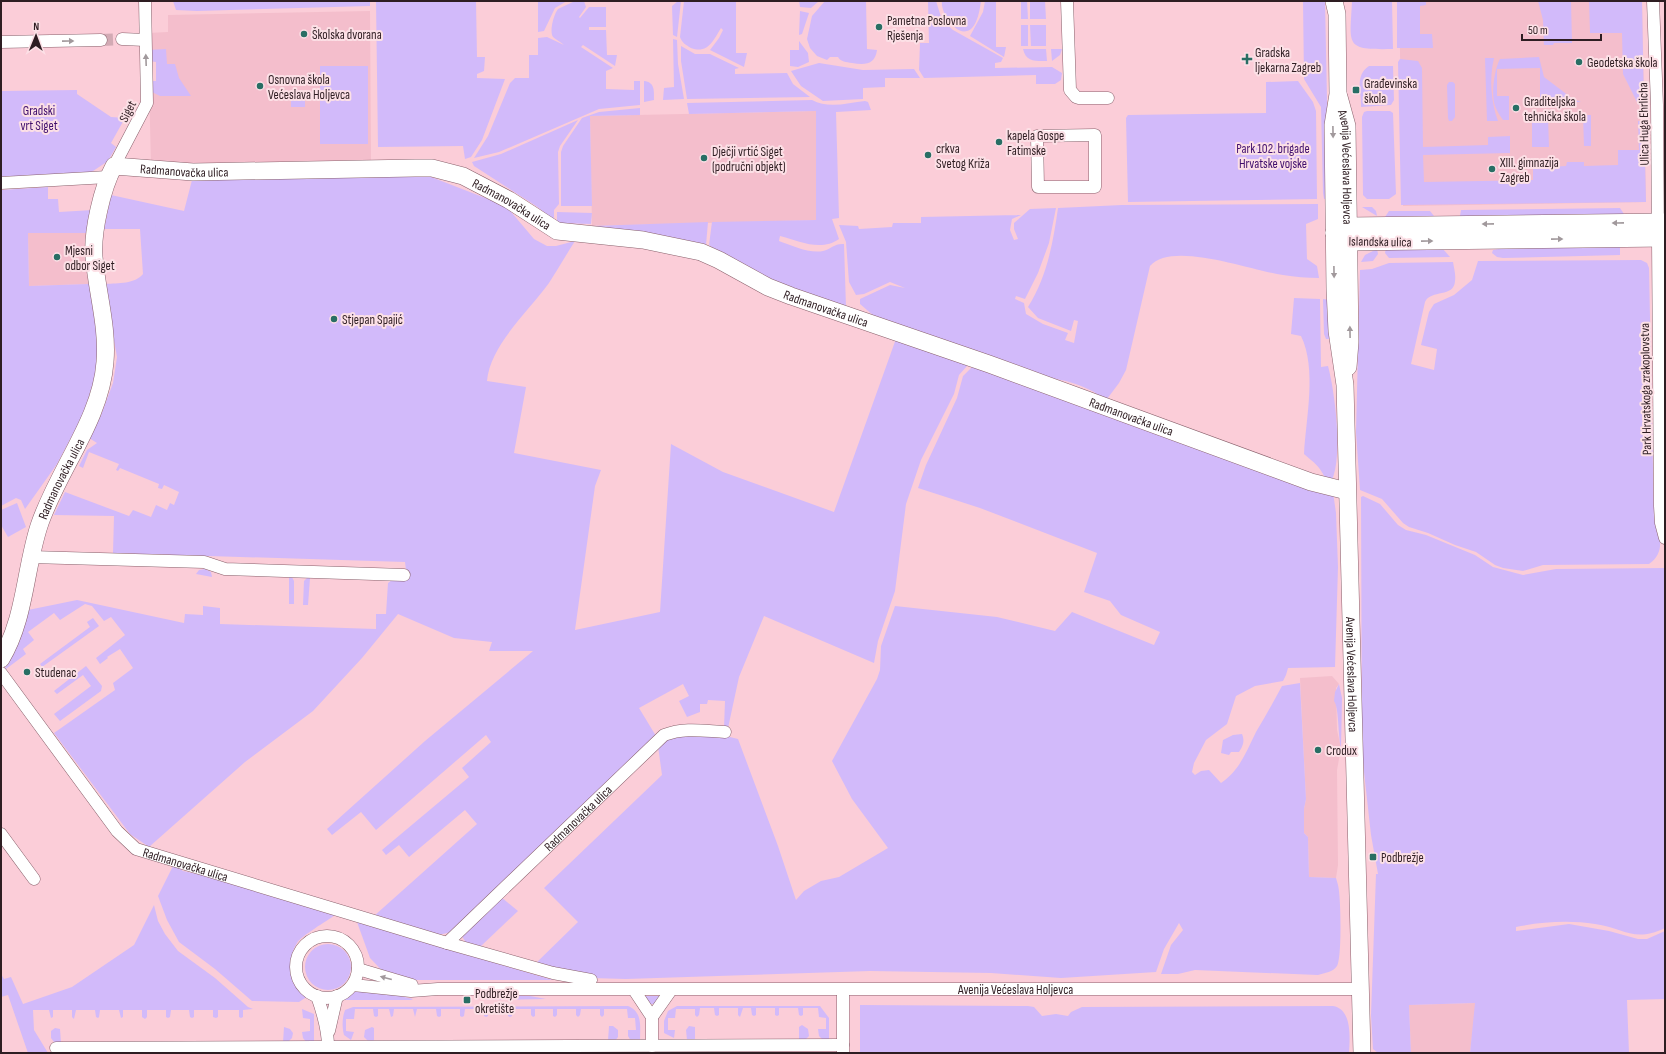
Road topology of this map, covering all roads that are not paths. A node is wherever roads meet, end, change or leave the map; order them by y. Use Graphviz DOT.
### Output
graph roads {
  1 [pos="145,1"];
  2 [pos="1067,1"];
  3 [pos="1653,1"];
  4 [pos="1338,5"];
  5 [pos="102,40"];
  6 [pos="122,40"];
  7 [pos="145,40"];
  8 [pos="1,42"];
  9 [pos="1108,98"];
  10 [pos="1036,136"];
  11 [pos="1661,136"];
  12 [pos="111,172"];
  13 [pos="1,183"];
  14 [pos="1661,230"];
  15 [pos="1344,234"];
  16 [pos="1347,491"];
  17 [pos="1665,538"];
  18 [pos="31,557"];
  19 [pos="404,575"];
  20 [pos="1,659"];
  21 [pos="1,673"];
  22 [pos="725,732"];
  23 [pos="1,834"];
  24 [pos="34,879"];
  25 [pos="447,943"];
  26 [pos="358,969"];
  27 [pos="591,980"];
  28 [pos="353,985"];
  29 [pos="438,989"];
  30 [pos="1360,989"];
  31 [pos="634,990"];
  32 [pos="671,990"];
  33 [pos="842,990"];
  34 [pos="317,996"];
  35 [pos="337,996"];
  36 [pos="652,1017"];
  37 [pos="328,1042"];
  38 [pos="652,1046"];
  39 [pos="56,1048"];
  40 [pos="843,1049"];
  41 [pos="1362,1053"];
  1 -- 7 [label="street, Siget"];
  2 -- 9 [label="street"];
  3 -- 11 [label="street, Ulica Huga Ehrlicha"];
  4 -- 15 [label="street, Avenija Većeslava Holjevca"];
  8 -- 5 [label="street, one-way"];
  6 -- 7 [label="street"];
  12 -- 7 [label="street, Siget, one-way"];
  10 -- 10 [label="street"];
  11 -- 14 [label="street, Ulica Huga Ehrlicha"];
  12 -- 13 [label="street"];
  12 -- 16 [label="street, Radmanovačka ulica"];
  12 -- 18 [label="street, Radmanovačka ulica"];
  14 -- 15 [label="street, Islandska ulica"];
  14 -- 17 [label="street, Park Hrvatskoga zrakoplovstva"];
  15 -- 16 [label="street, Avenija Većeslava Holjevca"];
  16 -- 30 [label="street, Avenija Većeslava Holjevca"];
  18 -- 19 [label="street"];
  18 -- 20 [label="street, Radmanovačka ulica"];
  21 -- 25 [label="street, Radmanovačka ulica"];
  22 -- 25 [label="street, Radmanovačka ulica"];
  23 -- 24 [label="street"];
  25 -- 27 [label="street, Radmanovačka ulica"];
  26 -- 28 [label="street"];
  29 -- 26 [label="street, Avenija Većeslava Holjevca, one-way"];
  26 -- 34 [label="street"];
  28 -- 29 [label="street, Avenija Većeslava Holjevca"];
  28 -- 35 [label="street"];
  29 -- 31 [label="street, Avenija Većeslava Holjevca"];
  30 -- 33 [label="street, Avenija Većeslava Holjevca"];
  30 -- 41 [label="street, Avenija Većeslava Holjevca"];
  31 -- 32 [label="street, Avenija Većeslava Holjevca"];
  31 -- 36 [label="street"];
  32 -- 33 [label="street, Avenija Većeslava Holjevca"];
  32 -- 36 [label="street"];
  33 -- 40 [label="street"];
  34 -- 35 [label="street"];
  34 -- 37 [label="street"];
  35 -- 37 [label="street"];
  36 -- 38 [label="street"];
  37 -- 38 [label="street"];
  37 -- 39 [label="street"];
  38 -- 40 [label="street"];
}
